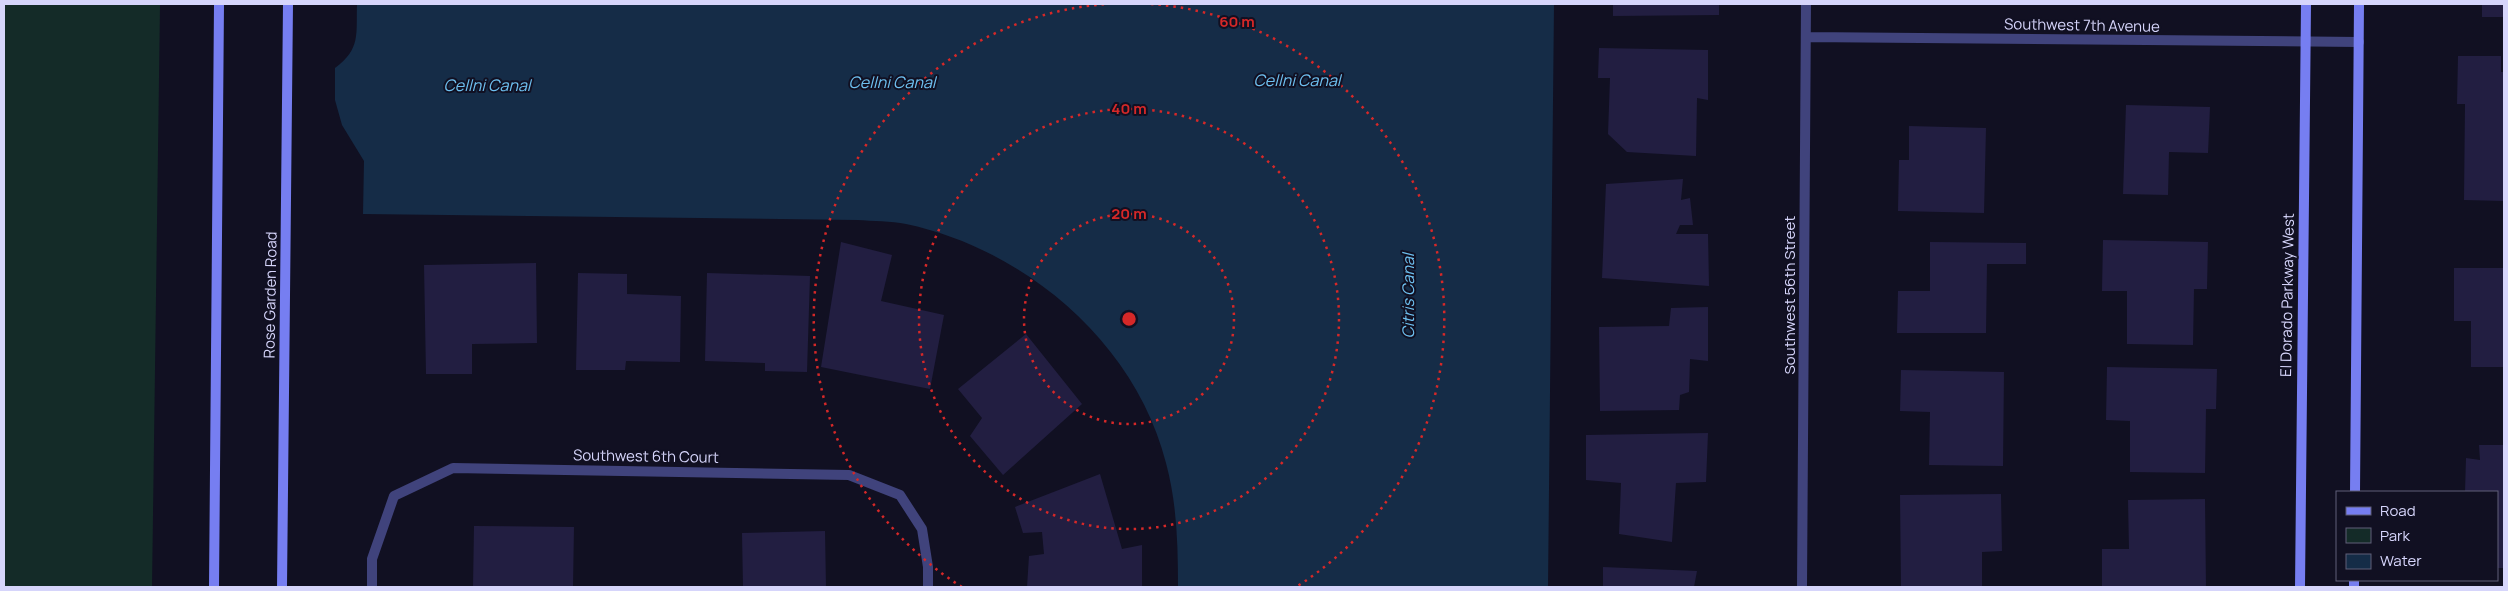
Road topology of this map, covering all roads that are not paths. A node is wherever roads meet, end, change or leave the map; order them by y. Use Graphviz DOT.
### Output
graph roads {
  1 [pos="218,4"];
  2 [pos="288,4"];
  3 [pos="1806,4"];
  4 [pos="2306,4"];
  5 [pos="2359,4"];
  6 [pos="1806,37"];
  7 [pos="2306,42"];
  8 [pos="2359,42"];
  9 [pos="2355,491"];
  10 [pos="214,587"];
  11 [pos="282,587"];
  12 [pos="372,587"];
  13 [pos="928,587"];
  14 [pos="1802,587"];
  15 [pos="2300,587"];
  1 -- 10 [label="street"];
  2 -- 11 [label="street, Rose Garden Road"];
  3 -- 6 [label="street, Southwest 56th Street"];
  4 -- 7 [label="street, El Dorado Parkway West"];
  5 -- 8 [label="street"];
  6 -- 7 [label="street, Southwest 7th Avenue"];
  6 -- 14 [label="street, Southwest 56th Street"];
  7 -- 8 [label="street, Southwest 7th Avenue"];
  7 -- 15 [label="street, El Dorado Parkway West"];
  8 -- 9 [label="street"];
  12 -- 13 [label="street, Southwest 6th Court"];
}
